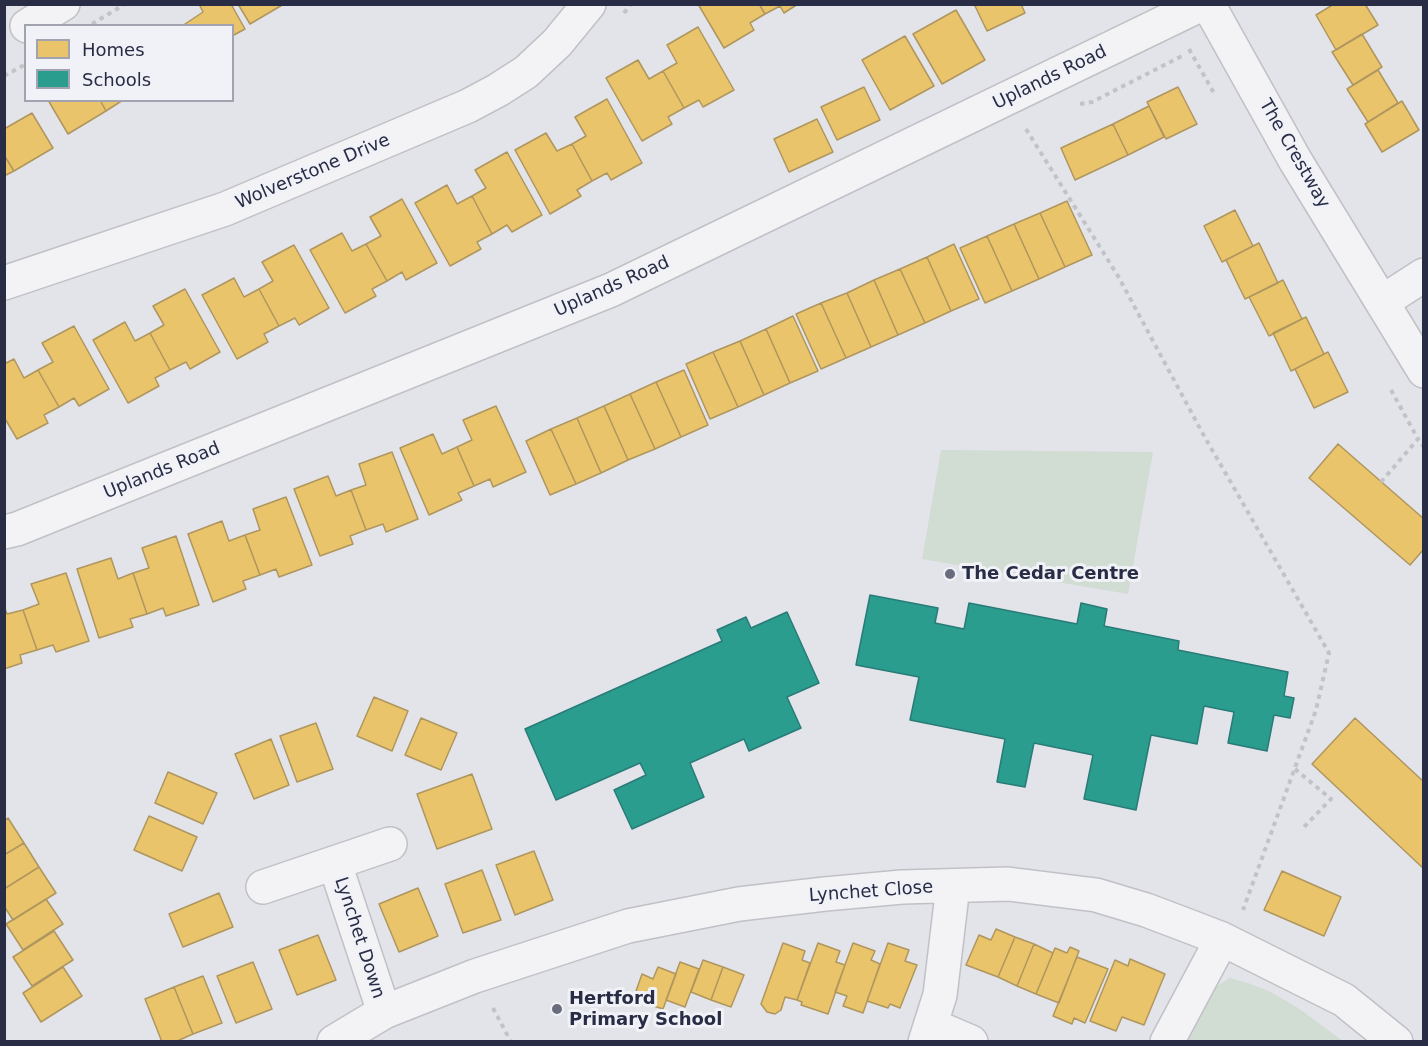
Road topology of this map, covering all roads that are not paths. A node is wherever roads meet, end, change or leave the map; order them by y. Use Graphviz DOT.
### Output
graph roads {
  1 [pos="63,4"];
  2 [pos="589,4"];
  3 [pos="1202,4"];
  4 [pos="1208,4"];
  5 [pos="29,24"];
  6 [pos="24,27"];
  7 [pos="4,39"];
  8 [pos="1424,275"];
  9 [pos="4,284"];
  10 [pos="1383,302"];
  11 [pos="1424,371"];
  12 [pos="4,532"];
  13 [pos="390,844"];
  14 [pos="335,864"];
  15 [pos="953,886"];
  16 [pos="263,887"];
  17 [pos="1226,942"];
  18 [pos="384,1012"];
  19 [pos="928,1033"];
  20 [pos="334,1041"];
  21 [pos="971,1041"];
  22 [pos="1167,1041"];
  23 [pos="1396,1041"];
  1 -- 5 [label="street"];
  2 -- 9 [label="street, Wolverstone Drive"];
  3 -- 12 [label="street, Uplands Road"];
  4 -- 10 [label="street, The Crestway"];
  6 -- 7 [label="street"];
  8 -- 10 [label="street"];
  10 -- 11 [label="street, The Crestway"];
  13 -- 14 [label="street, Lynchet Down"];
  14 -- 16 [label="street, Lynchet Down"];
  14 -- 18 [label="street, Lynchet Down"];
  15 -- 17 [label="street, Lynchet Close"];
  15 -- 18 [label="street, Lynchet Close"];
  15 -- 19 [label="street"];
  17 -- 22 [label="street"];
  17 -- 23 [label="street, Lynchet Close"];
  18 -- 20 [label="street, Lynchet Close"];
  19 -- 21 [label="street"];
}
